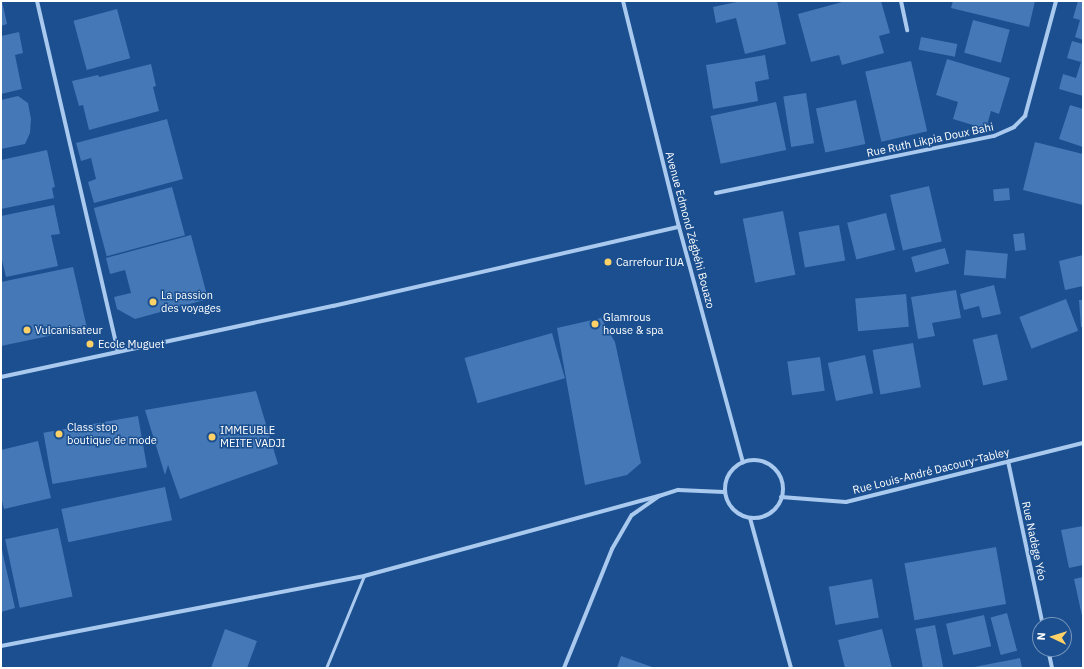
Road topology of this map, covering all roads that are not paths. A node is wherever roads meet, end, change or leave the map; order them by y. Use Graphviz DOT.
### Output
graph roads {
  1 [pos="37,1"];
  2 [pos="623,1"];
  3 [pos="901,1"];
  4 [pos="1056,1"];
  5 [pos="907,30"];
  6 [pos="716,193"];
  7 [pos="679,227"];
  8 [pos="118,352"];
  9 [pos="1,377"];
  10 [pos="1083,443"];
  11 [pos="1008,461"];
  12 [pos="743,462"];
  13 [pos="724,492"];
  14 [pos="659,496"];
  15 [pos="781,497"];
  16 [pos="750,518"];
  17 [pos="364,576"];
  18 [pos="1041,617"];
  19 [pos="1,646"];
  20 [pos="1050,657"];
  21 [pos="326,668"];
  22 [pos="564,668"];
  23 [pos="791,668"];
  24 [pos="1052,668"];
  1 -- 8 [label="street"];
  2 -- 7 [label="street, Avenue Edmond Zégbéhi Bouazo"];
  3 -- 5 [label="street"];
  4 -- 6 [label="street, Rue Ruth Likpia Doux Bahi"];
  7 -- 8 [label="street"];
  7 -- 12 [label="street, Avenue Edmond Zégbéhi Bouazo"];
  8 -- 9 [label="street"];
  10 -- 11 [label="street, Rue Louis-André Dacoury-Tabley"];
  11 -- 15 [label="street, Rue Louis-André Dacoury-Tabley"];
  11 -- 18 [label="street, Rue Nadège Yéo"];
  12 -- 13 [label="street"];
  12 -- 15 [label="street"];
  13 -- 14 [label="street"];
  13 -- 16 [label="street"];
  14 -- 17 [label="street"];
  14 -- 22 [label="street"];
  15 -- 16 [label="street"];
  16 -- 23 [label="street"];
  17 -- 19 [label="street"];
  17 -- 21 [label="lane"];
  20 -- 24 [label="street"];
}
